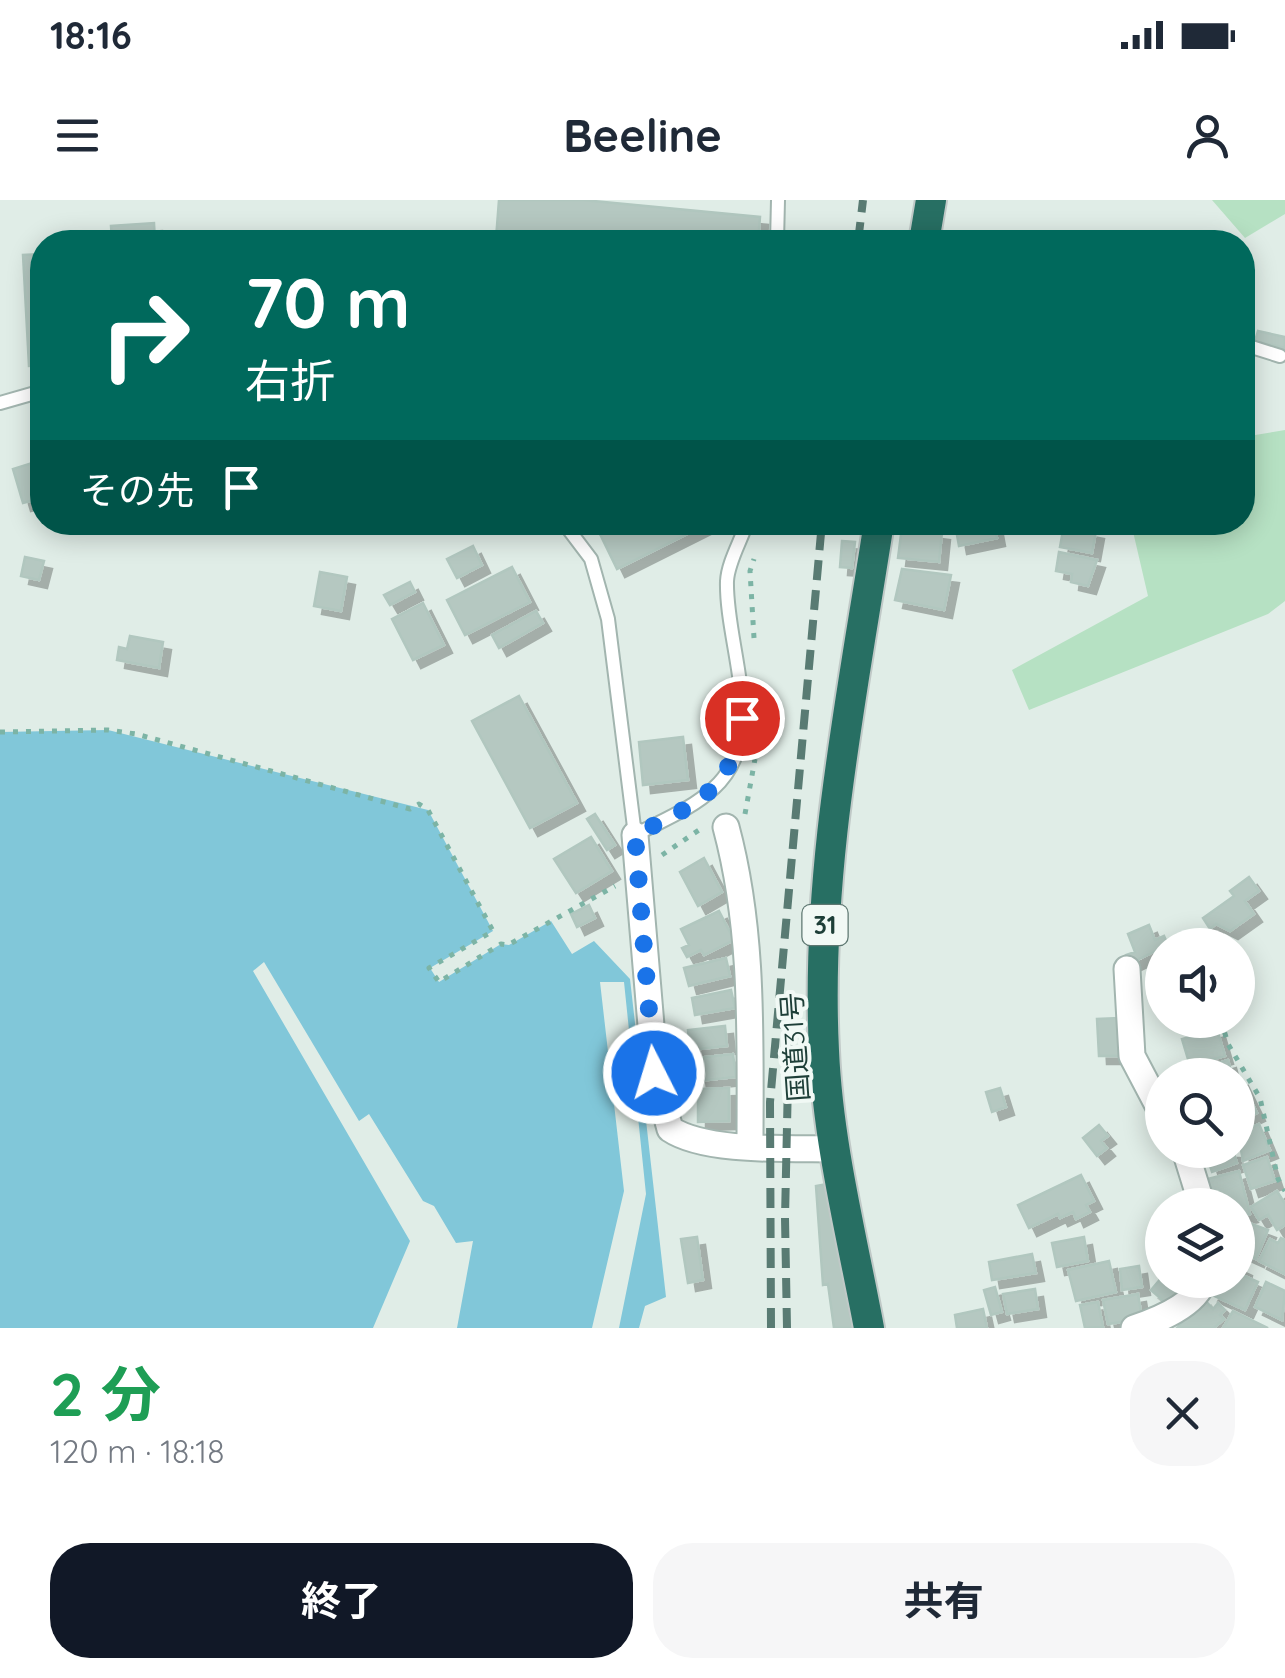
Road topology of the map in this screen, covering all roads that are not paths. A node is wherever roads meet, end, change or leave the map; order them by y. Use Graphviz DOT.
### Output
graph roads {
  1 [pos="778,200"];
  2 [pos="931,200"];
  3 [pos="777,230"];
  4 [pos="926,230"];
  5 [pos="1255,348"];
  6 [pos="1280,356"];
  7 [pos="30,394"];
  8 [pos="0,403"];
  9 [pos="572,535"];
  10 [pos="742,535"];
  11 [pos="877,535"];
  12 [pos="725,821"];
  13 [pos="635,835"];
  14 [pos="1127,970"];
  15 [pos="1145,1081"];
  16 [pos="750,1145"];
  17 [pos="836,1148"];
  18 [pos="1188,1298"];
  19 [pos="869,1328"];
  20 [pos="1134,1328"];
  1 -- 3 [label="lane"];
  2 -- 4 [label="highway"];
  5 -- 6 [label="lane"];
  7 -- 8 [label="lane"];
  9 -- 13 [label="lane"];
  10 -- 13 [label="lane"];
  11 -- 17 [label="highway, 国道31号 / 31"];
  12 -- 16 [label="street"];
  13 -- 16 [label="street"];
  14 -- 15 [label="street"];
  16 -- 17 [label="street"];
  17 -- 19 [label="highway, 国道31号 / 31"];
  18 -- 20 [label="street"];
}
